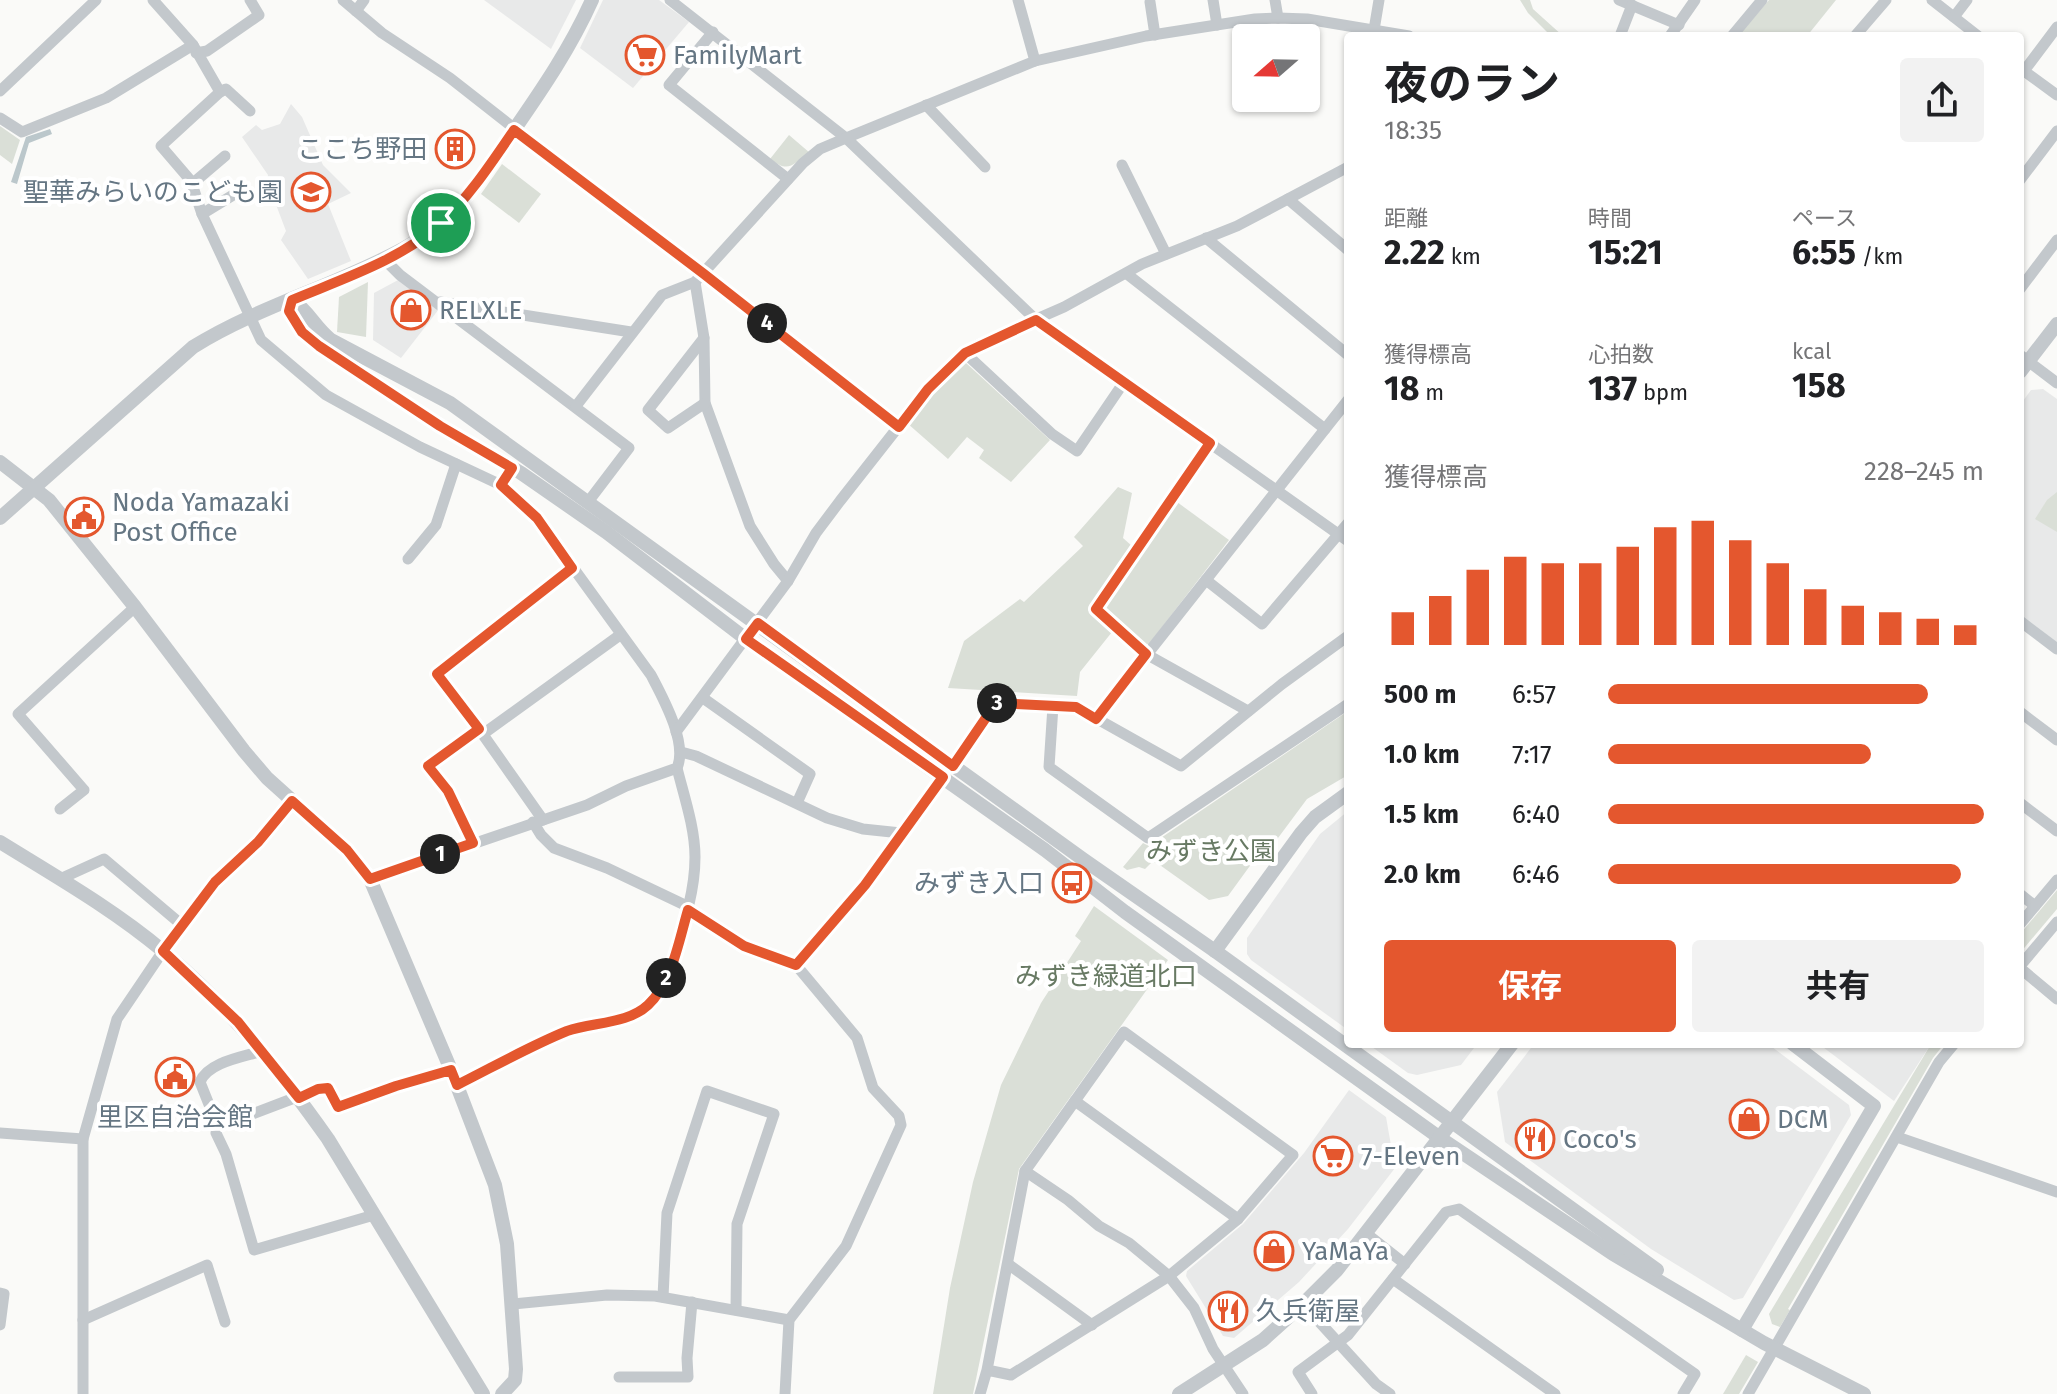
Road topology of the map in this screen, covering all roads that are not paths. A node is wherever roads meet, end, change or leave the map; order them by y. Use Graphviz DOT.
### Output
graph roads {
  1 [pos="96,0"];
  2 [pos="153,0"];
  3 [pos="250,0"];
  4 [pos="343,0"];
  5 [pos="364,0"];
  6 [pos="592,0"];
  7 [pos="670,0"];
  8 [pos="1018,0"];
  9 [pos="1213,0"];
  10 [pos="1275,0"];
  11 [pos="1379,0"];
  12 [pos="1619,0"];
  13 [pos="1695,0"];
  14 [pos="1762,0"];
  15 [pos="1886,0"];
  16 [pos="1932,0"];
  17 [pos="1967,0"];
  18 [pos="1150,2"];
  19 [pos="1632,3"];
  20 [pos="356,11"];
  21 [pos="1954,17"];
  22 [pos="1278,18"];
  23 [pos="1217,25"];
  24 [pos="1679,25"];
  25 [pos="1864,25"];
  26 [pos="2057,27"];
  27 [pos="1374,30"];
  28 [pos="713,32"];
  29 [pos="1386,32"];
  30 [pos="1621,32"];
  31 [pos="1673,32"];
  32 [pos="1735,32"];
  33 [pos="1858,32"];
  34 [pos="1870,32"];
  35 [pos="1973,32"];
  36 [pos="1155,35"];
  37 [pos="194,49"];
  38 [pos="1035,61"];
  39 [pos="2024,68"];
  40 [pos="2024,71"];
  41 [pos="0,91"];
  42 [pos="220,92"];
  43 [pos="2057,95"];
  44 [pos="926,105"];
  45 [pos="250,111"];
  46 [pos="0,118"];
  47 [pos="514,129"];
  48 [pos="2057,131"];
  49 [pos="846,138"];
  50 [pos="225,156"];
  51 [pos="1122,165"];
  52 [pos="985,167"];
  53 [pos="1344,169"];
  54 [pos="2024,175"];
  55 [pos="788,179"];
  56 [pos="192,184"];
  57 [pos="243,189"];
  58 [pos="1288,199"];
  59 [pos="202,214"];
  60 [pos="1206,238"];
  61 [pos="2057,240"];
  62 [pos="1344,247"];
  63 [pos="1166,254"];
  64 [pos="384,259"];
  65 [pos="1127,274"];
  66 [pos="699,278"];
  67 [pos="2024,284"];
  68 [pos="292,300"];
  69 [pos="436,301"];
  70 [pos="489,311"];
  71 [pos="249,318"];
  72 [pos="1036,320"];
  73 [pos="2057,324"];
  74 [pos="476,330"];
  75 [pos="631,332"];
  76 [pos="704,338"];
  77 [pos="1344,352"];
  78 [pos="965,353"];
  79 [pos="2024,362"];
  80 [pos="2024,364"];
  81 [pos="1124,382"];
  82 [pos="2057,383"];
  83 [pos="705,403"];
  84 [pos="1344,405"];
  85 [pos="576,406"];
  86 [pos="899,427"];
  87 [pos="1325,429"];
  88 [pos="1210,443"];
  89 [pos="0,462"];
  90 [pos="456,464"];
  91 [pos="512,468"];
  92 [pos="501,485"];
  93 [pos="35,487"];
  94 [pos="1277,490"];
  95 [pos="588,502"];
  96 [pos="0,518"];
  97 [pos="1343,537"];
  98 [pos="408,559"];
  99 [pos="572,568"];
  100 [pos="1206,580"];
  101 [pos="788,581"];
  102 [pos="135,607"];
  103 [pos="758,623"];
  104 [pos="2024,624"];
  105 [pos="620,635"];
  106 [pos="746,639"];
  107 [pos="1344,639"];
  108 [pos="2057,649"];
  109 [pos="1146,654"];
  110 [pos="703,698"];
  111 [pos="1053,706"];
  112 [pos="1344,707"];
  113 [pos="1248,711"];
  114 [pos="2024,715"];
  115 [pos="1096,719"];
  116 [pos="481,731"];
  117 [pos="676,732"];
  118 [pos="2057,740"];
  119 [pos="681,752"];
  120 [pos="677,768"];
  121 [pos="948,772"];
  122 [pos="1344,796"];
  123 [pos="292,801"];
  124 [pos="797,803"];
  125 [pos="2024,806"];
  126 [pos="60,809"];
  127 [pos="538,821"];
  128 [pos="2057,831"];
  129 [pos="901,833"];
  130 [pos="0,842"];
  131 [pos="473,843"];
  132 [pos="60,879"];
  133 [pos="370,879"];
  134 [pos="2057,880"];
  135 [pos="2024,897"];
  136 [pos="2035,906"];
  137 [pos="688,908"];
  138 [pos="2024,919"];
  139 [pos="2057,922"];
  140 [pos="182,925"];
  141 [pos="163,951"];
  142 [pos="1215,951"];
  143 [pos="2024,962"];
  144 [pos="796,965"];
  145 [pos="2024,970"];
  146 [pos="2057,999"];
  147 [pos="1344,1044"];
  148 [pos="1349,1048"];
  149 [pos="1509,1048"];
  150 [pos="1798,1048"];
  151 [pos="1951,1048"];
  152 [pos="262,1051"];
  153 [pos="451,1070"];
  154 [pos="457,1085"];
  155 [pos="299,1098"];
  156 [pos="1075,1101"];
  157 [pos="1452,1122"];
  158 [pos="218,1127"];
  159 [pos="0,1133"];
  160 [pos="1897,1137"];
  161 [pos="1440,1138"];
  162 [pos="83,1139"];
  163 [pos="1025,1171"];
  164 [pos="2057,1192"];
  165 [pos="374,1215"];
  166 [pos="1238,1219"];
  167 [pos="1367,1234"];
  168 [pos="1008,1264"];
  169 [pos="1405,1264"];
  170 [pos="1169,1276"];
  171 [pos="1393,1279"];
  172 [pos="0,1293"];
  173 [pos="663,1297"];
  174 [pos="692,1302"];
  175 [pos="513,1304"];
  176 [pos="1303,1304"];
  177 [pos="736,1310"];
  178 [pos="83,1320"];
  179 [pos="789,1320"];
  180 [pos="225,1322"];
  181 [pos="0,1325"];
  182 [pos="1092,1325"];
  183 [pos="1742,1330"];
  184 [pos="1338,1343"];
  185 [pos="1775,1349"];
  186 [pos="1224,1366"];
  187 [pos="987,1370"];
  188 [pos="619,1377"];
  189 [pos="83,1394"];
  190 [pos="483,1394"];
  191 [pos="502,1394"];
  192 [pos="785,1394"];
  193 [pos="980,1394"];
  194 [pos="1179,1394"];
  195 [pos="1243,1394"];
  196 [pos="1312,1394"];
  197 [pos="1390,1394"];
  198 [pos="1555,1394"];
  199 [pos="1683,1394"];
  200 [pos="1748,1394"];
  201 [pos="1864,1394"];
  1 -- 41 [label="street"];
  2 -- 37 [label="street"];
  3 -- 37 [label="street"];
  4 -- 20 [label="street"];
  5 -- 20 [label="street"];
  6 -- 47 [label="street"];
  7 -- 28 [label="street"];
  8 -- 38 [label="street"];
  9 -- 23 [label="street"];
  10 -- 22 [label="street"];
  11 -- 27 [label="street"];
  12 -- 19 [label="street"];
  13 -- 24 [label="street"];
  14 -- 32 [label="street"];
  15 -- 25 [label="street"];
  16 -- 21 [label="street"];
  17 -- 21 [label="street"];
  18 -- 36 [label="street"];
  19 -- 24 [label="street"];
  19 -- 30 [label="street"];
  20 -- 47 [label="street"];
  21 -- 35 [label="street"];
  22 -- 23 [label="street"];
  22 -- 27 [label="street"];
  23 -- 36 [label="street"];
  24 -- 31 [label="street"];
  25 -- 33 [label="street"];
  25 -- 34 [label="street"];
  26 -- 39 [label="street"];
  27 -- 29 [label="street"];
  28 -- 49 [label="street"];
  28 -- 55 [label="street"];
  36 -- 38 [label="street"];
  37 -- 42 [label="street"];
  37 -- 46 [label="street"];
  38 -- 44 [label="street"];
  40 -- 43 [label="street"];
  42 -- 45 [label="street"];
  42 -- 56 [label="street"];
  44 -- 49 [label="street"];
  44 -- 52 [label="street"];
  47 -- 64 [label="street"];
  47 -- 66 [label="street"];
  48 -- 54 [label="street"];
  49 -- 55 [label="street"];
  49 -- 72 [label="street"];
  50 -- 56 [label="street"];
  51 -- 63 [label="street"];
  53 -- 58 [label="street"];
  55 -- 66 [label="street"];
  56 -- 59 [label="street"];
  57 -- 59 [label="street"];
  58 -- 60 [label="street"];
  58 -- 62 [label="street"];
  59 -- 71 [label="street"];
  60 -- 63 [label="street"];
  60 -- 77 [label="street"];
  61 -- 67 [label="street"];
  63 -- 65 [label="street"];
  64 -- 68 [label="street"];
  64 -- 69 [label="street"];
  65 -- 72 [label="street"];
  65 -- 87 [label="street"];
  66 -- 75 [label="street"];
  66 -- 76 [label="street"];
  66 -- 86 [label="street"];
  68 -- 71 [label="street"];
  68 -- 91 [label="street"];
  68 -- 95 [label="street"];
  69 -- 70 [label="street"];
  69 -- 74 [label="street"];
  70 -- 74 [label="street"];
  70 -- 75 [label="street"];
  71 -- 90 [label="street"];
  71 -- 93 [label="street"];
  72 -- 78 [label="street"];
  72 -- 81 [label="street"];
  73 -- 79 [label="street"];
  74 -- 85 [label="street"];
  75 -- 85 [label="street"];
  76 -- 83 [label="street"];
  76 -- 83 [label="street"];
  78 -- 81 [label="street"];
  78 -- 86 [label="street"];
  80 -- 82 [label="street"];
  81 -- 88 [label="street"];
  83 -- 101 [label="street"];
  84 -- 87 [label="street"];
  85 -- 95 [label="street"];
  86 -- 101 [label="street"];
  87 -- 94 [label="street"];
  88 -- 94 [label="street"];
  88 -- 109 [label="street"];
  89 -- 93 [label="street"];
  90 -- 92 [label="street"];
  90 -- 98 [label="street"];
  91 -- 92 [label="street"];
  91 -- 106 [label="street"];
  92 -- 99 [label="street"];
  93 -- 96 [label="street"];
  93 -- 102 [label="street"];
  94 -- 97 [label="street"];
  94 -- 100 [label="street"];
  95 -- 103 [label="street"];
  97 -- 100 [label="street"];
  99 -- 105 [label="street"];
  99 -- 116 [label="street"];
  100 -- 109 [label="street"];
  101 -- 103 [label="street"];
  102 -- 123 [label="street"];
  102 -- 126 [label="street"];
  103 -- 106 [label="street"];
  103 -- 121 [label="street"];
  104 -- 108 [label="street"];
  105 -- 116 [label="street"];
  105 -- 117 [label="street"];
  106 -- 110 [label="street"];
  106 -- 121 [label="street"];
  107 -- 113 [label="street"];
  109 -- 113 [label="street"];
  109 -- 115 [label="street"];
  110 -- 117 [label="street"];
  110 -- 124 [label="street"];
  111 -- 112 [label="street"];
  111 -- 115 [label="street"];
  111 -- 121 [label="street"];
  113 -- 115 [label="street"];
  114 -- 118 [label="street"];
  116 -- 127 [label="street"];
  116 -- 131 [label="street"];
  117 -- 119 [label="street"];
  119 -- 120 [label="street"];
  119 -- 124 [label="street"];
  120 -- 127 [label="street"];
  120 -- 137 [label="street"];
  121 -- 129 [label="street"];
  121 -- 142 [label="street"];
  121 -- 161 [label="street"];
  122 -- 142 [label="street"];
  123 -- 133 [label="street"];
  123 -- 140 [label="street"];
  124 -- 129 [label="street"];
  125 -- 128 [label="street"];
  127 -- 131 [label="street"];
  127 -- 137 [label="street"];
  129 -- 144 [label="street"];
  130 -- 132 [label="street"];
  131 -- 133 [label="street"];
  132 -- 140 [label="street"];
  132 -- 141 [label="street"];
  133 -- 153 [label="street"];
  134 -- 136 [label="street"];
  135 -- 136 [label="street"];
  136 -- 138 [label="street"];
  137 -- 144 [label="street"];
  137 -- 154 [label="street"];
  139 -- 143 [label="street"];
  140 -- 141 [label="street"];
  141 -- 152 [label="street"];
  141 -- 162 [label="street"];
  142 -- 147 [label="street"];
  144 -- 179 [label="street"];
  145 -- 146 [label="street"];
  148 -- 157 [label="street"];
  149 -- 157 [label="street"];
  150 -- 183 [label="street"];
  151 -- 160 [label="street"];
  152 -- 155 [label="street"];
  152 -- 158 [label="street"];
  153 -- 154 [label="street"];
  153 -- 155 [label="street"];
  154 -- 175 [label="street"];
  155 -- 158 [label="street"];
  155 -- 165 [label="street"];
  156 -- 163 [label="street"];
  156 -- 166 [label="street"];
  156 -- 166 [label="street"];
  157 -- 161 [label="street"];
  157 -- 183 [label="street"];
  158 -- 165 [label="street"];
  159 -- 162 [label="street"];
  160 -- 164 [label="street"];
  160 -- 185 [label="street"];
  161 -- 167 [label="street"];
  161 -- 183 [label="street"];
  162 -- 178 [label="street"];
  163 -- 168 [label="street"];
  163 -- 170 [label="street"];
  165 -- 190 [label="street"];
  166 -- 170 [label="street"];
  167 -- 169 [label="street"];
  167 -- 176 [label="street"];
  168 -- 182 [label="street"];
  168 -- 187 [label="street"];
  169 -- 171 [label="street"];
  169 -- 199 [label="street"];
  170 -- 182 [label="street"];
  170 -- 186 [label="street"];
  171 -- 184 [label="street"];
  171 -- 198 [label="street"];
  172 -- 181 [label="street"];
  173 -- 174 [label="street"];
  173 -- 175 [label="street"];
  173 -- 177 [label="street"];
  174 -- 177 [label="street"];
  174 -- 188 [label="street"];
  175 -- 191 [label="street"];
  176 -- 184 [label="street"];
  176 -- 186 [label="street"];
  177 -- 179 [label="street"];
  178 -- 180 [label="street"];
  178 -- 189 [label="street"];
  179 -- 192 [label="street"];
  182 -- 187 [label="street"];
  183 -- 185 [label="street"];
  184 -- 196 [label="street"];
  184 -- 197 [label="street"];
  185 -- 200 [label="street"];
  185 -- 201 [label="street"];
  186 -- 194 [label="street"];
  186 -- 195 [label="street"];
  187 -- 193 [label="street"];
}
